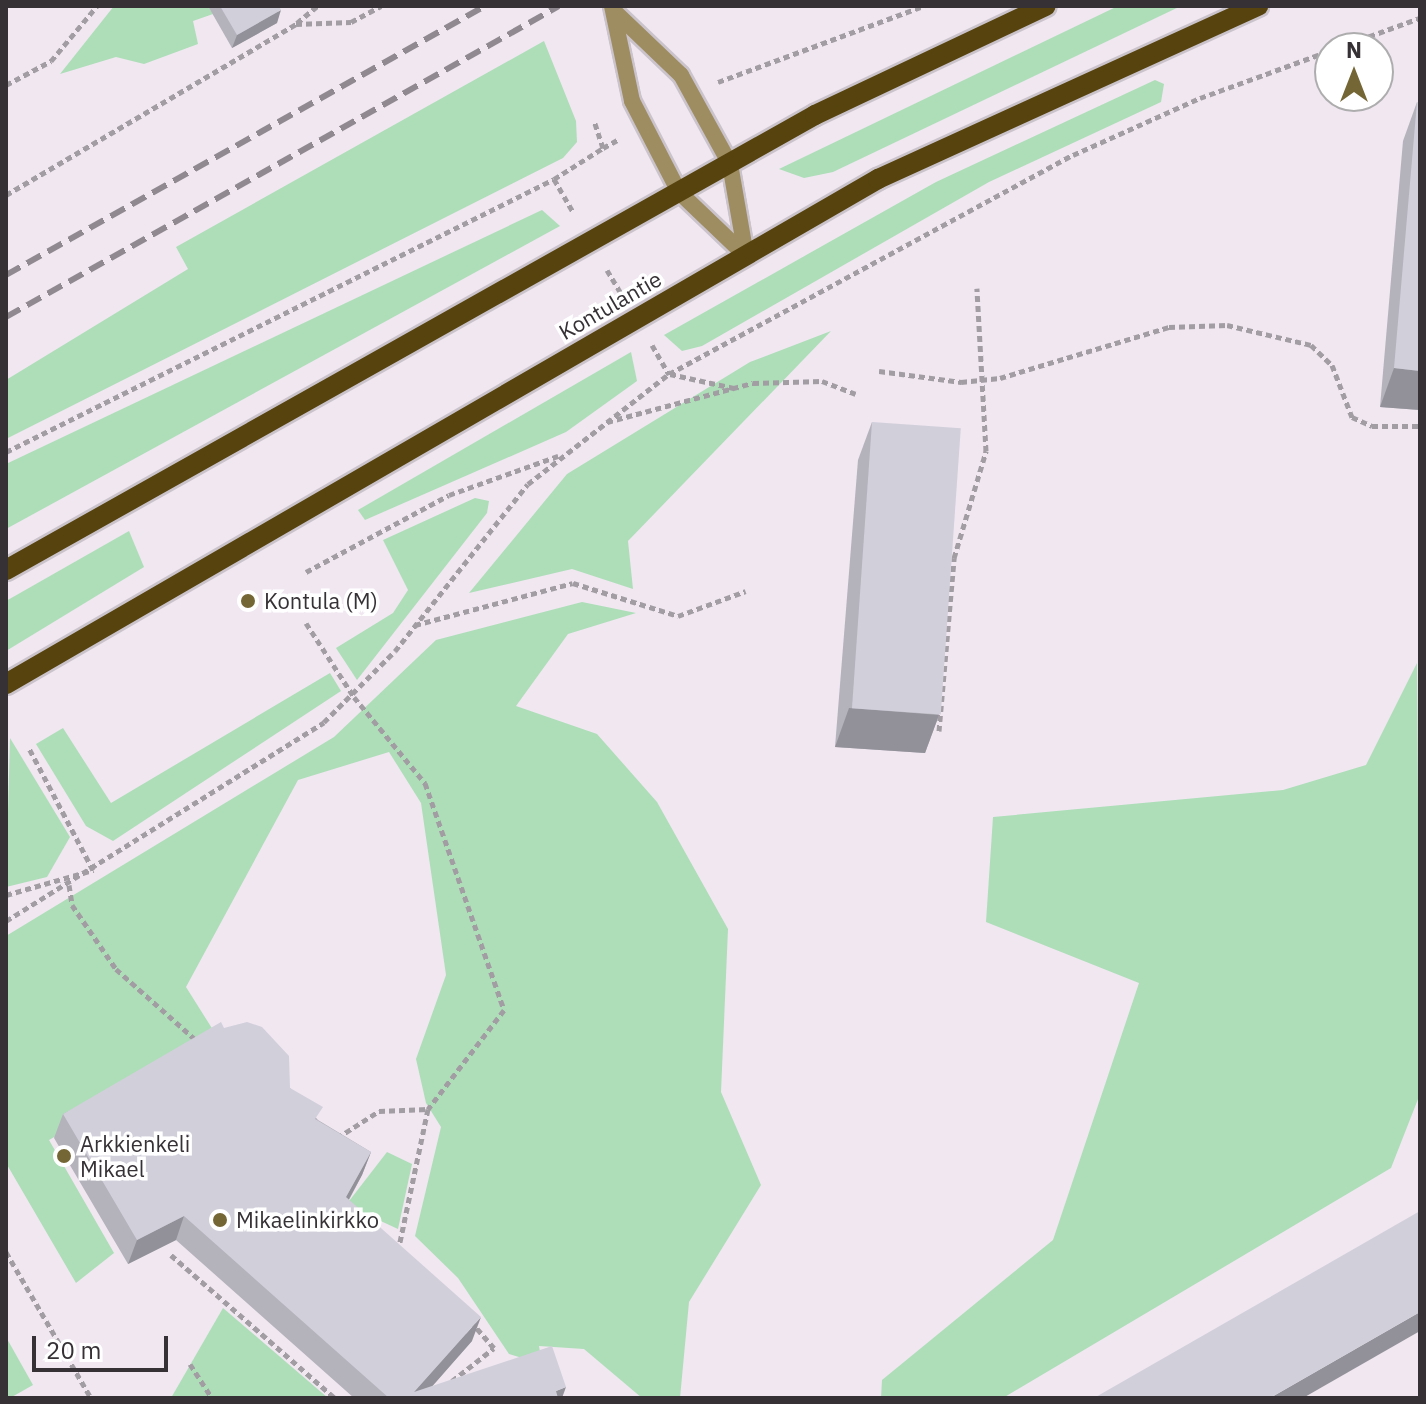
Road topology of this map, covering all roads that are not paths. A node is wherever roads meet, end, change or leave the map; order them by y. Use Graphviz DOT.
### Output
graph roads {
  1 [pos="1046,6"];
  2 [pos="1258,6"];
  3 [pos="614,9"];
  4 [pos="730,164"];
  5 [pos="679,192"];
  6 [pos="746,256"];
  7 [pos="6,570"];
  8 [pos="6,684"];
  1 -- 4 [label="main road"];
  2 -- 6 [label="main road, Kontulantie"];
  3 -- 4 [label="street"];
  3 -- 5 [label="street"];
  4 -- 5 [label="main road"];
  4 -- 6 [label="street"];
  5 -- 6 [label="street"];
  5 -- 7 [label="main road"];
  6 -- 8 [label="main road, Kontulantie"];
}
